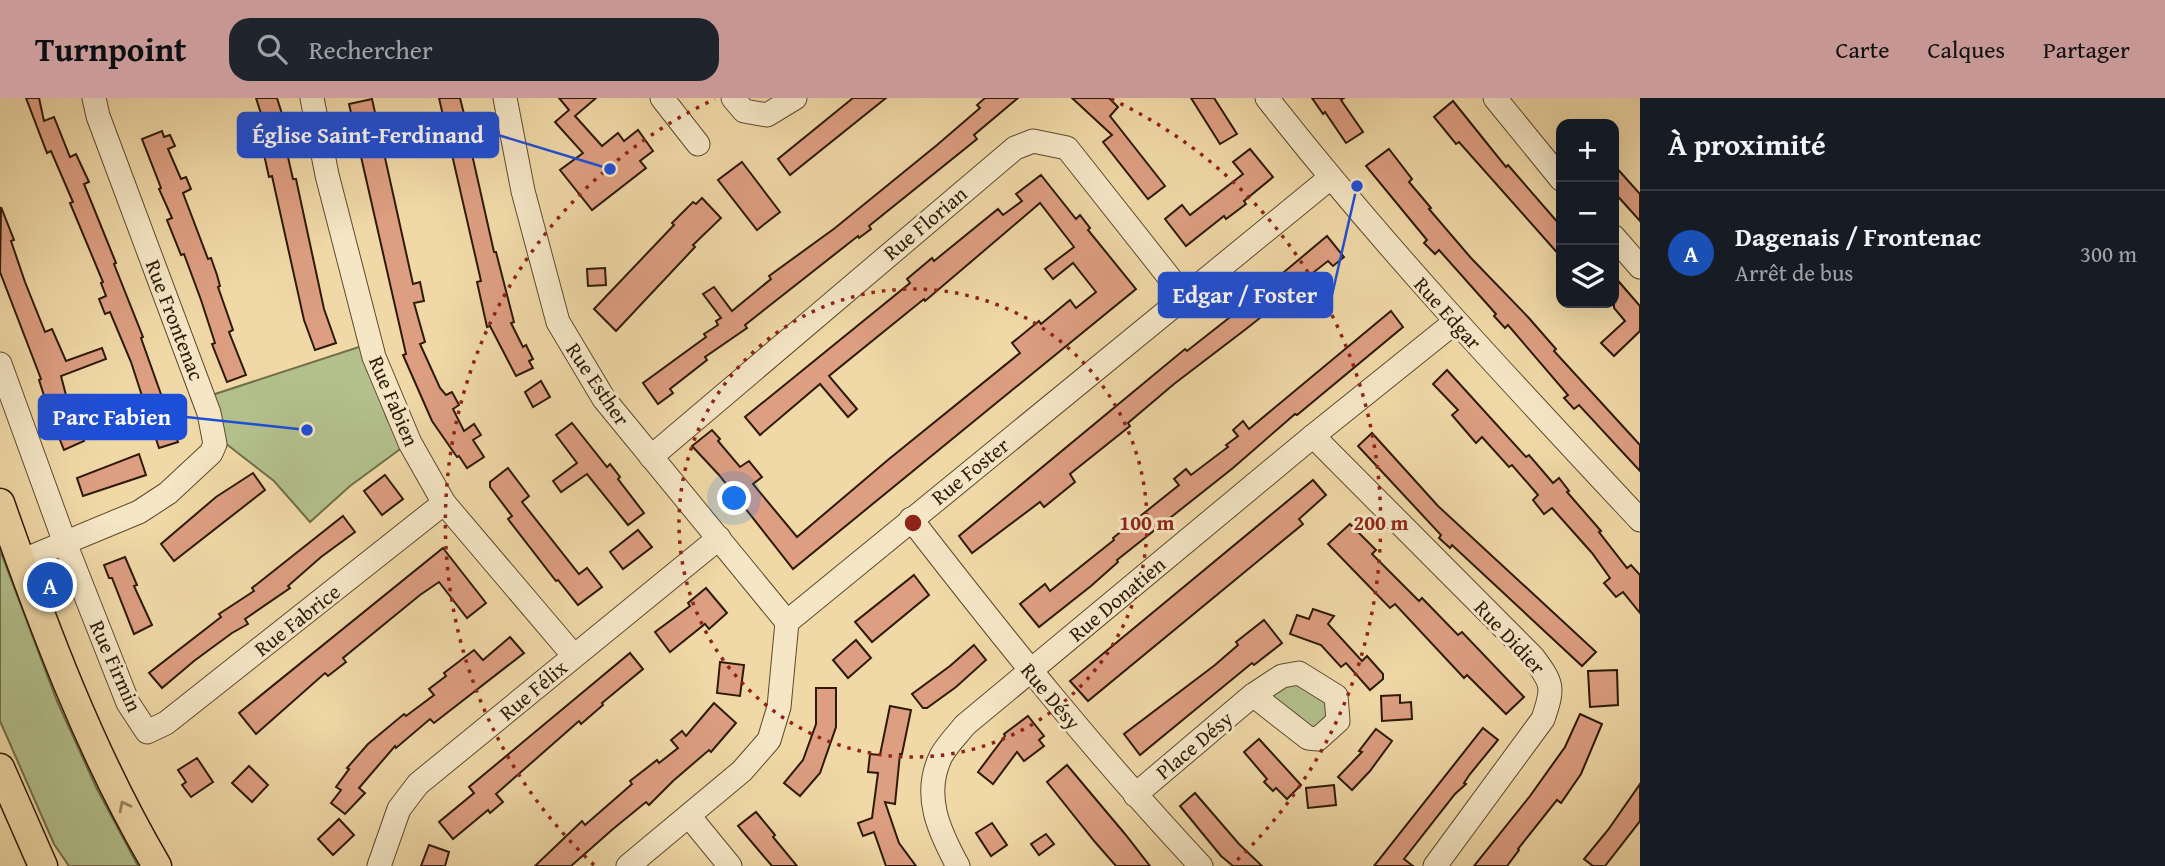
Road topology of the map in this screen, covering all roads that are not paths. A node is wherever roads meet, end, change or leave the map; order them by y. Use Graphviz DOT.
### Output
graph roads {
  1 [pos="94,98"];
  2 [pos="312,98"];
  3 [pos="505,98"];
  4 [pos="662,98"];
  5 [pos="733,98"];
  6 [pos="795,98"];
  7 [pos="1267,98"];
  8 [pos="1495,98"];
  9 [pos="698,144"];
  10 [pos="1556,173"];
  11 [pos="1330,178"];
  12 [pos="1619,243"];
  13 [pos="1640,267"];
  14 [pos="1184,296"];
  15 [pos="1455,322"];
  16 [pos="0,364"];
  17 [pos="1313,436"];
  18 [pos="651,457"];
  19 [pos="0,503"];
  20 [pos="444,503"];
  21 [pos="911,519"];
  22 [pos="1640,520"];
  23 [pos="719,538"];
  24 [pos="65,543"];
  25 [pos="21,561"];
  26 [pos="786,622"];
  27 [pos="574,656"];
  28 [pos="1030,672"];
  29 [pos="1252,695"];
  30 [pos="147,732"];
  31 [pos="0,768"];
  32 [pos="1135,795"];
  33 [pos="689,816"];
  34 [pos="43,866"];
  35 [pos="157,866"];
  36 [pos="379,866"];
  37 [pos="628,866"];
  38 [pos="730,866"];
  39 [pos="958,866"];
  40 [pos="1201,866"];
  41 [pos="1435,866"];
  1 -- 24 [label="street, Rue Frontenac"];
  2 -- 20 [label="street, Rue Fabien"];
  3 -- 18 [label="street, Rue Esther"];
  4 -- 9 [label="street"];
  5 -- 6 [label="street"];
  7 -- 11 [label="street, Rue Edgar"];
  8 -- 10 [label="street"];
  11 -- 14 [label="street, Rue Foster"];
  11 -- 15 [label="street, Rue Edgar"];
  12 -- 13 [label="street"];
  14 -- 18 [label="street, Rue Florian"];
  14 -- 21 [label="street, Rue Foster"];
  15 -- 17 [label="street, Rue Donatien"];
  15 -- 22 [label="street, Rue Edgar"];
  16 -- 24 [label="street, Rue Firmin"];
  17 -- 28 [label="street, Rue Donatien"];
  17 -- 41 [label="street, Rue Didier"];
  18 -- 23 [label="street, Rue Esther"];
  19 -- 25 [label="main road"];
  20 -- 27 [label="street, Rue Fabien"];
  20 -- 30 [label="street, Rue Fabrice"];
  21 -- 26 [label="street, Rue Foster"];
  21 -- 28 [label="street, Rue Désy"];
  23 -- 26 [label="street, Rue Esther"];
  23 -- 27 [label="street, Rue Félix"];
  24 -- 25 [label="street, Rue Frontenac"];
  24 -- 30 [label="street, Rue Firmin"];
  35 -- 25 [label="main road, one-way"];
  26 -- 33 [label="street"];
  27 -- 36 [label="street, Rue Félix"];
  28 -- 32 [label="street, Rue Désy"];
  28 -- 39 [label="street, Rue Donatien"];
  29 -- 32 [label="street, Place Désy"];
  31 -- 34 [label="main road"];
  32 -- 40 [label="street, Rue Désy"];
  33 -- 37 [label="street"];
  33 -- 38 [label="street"];
}
